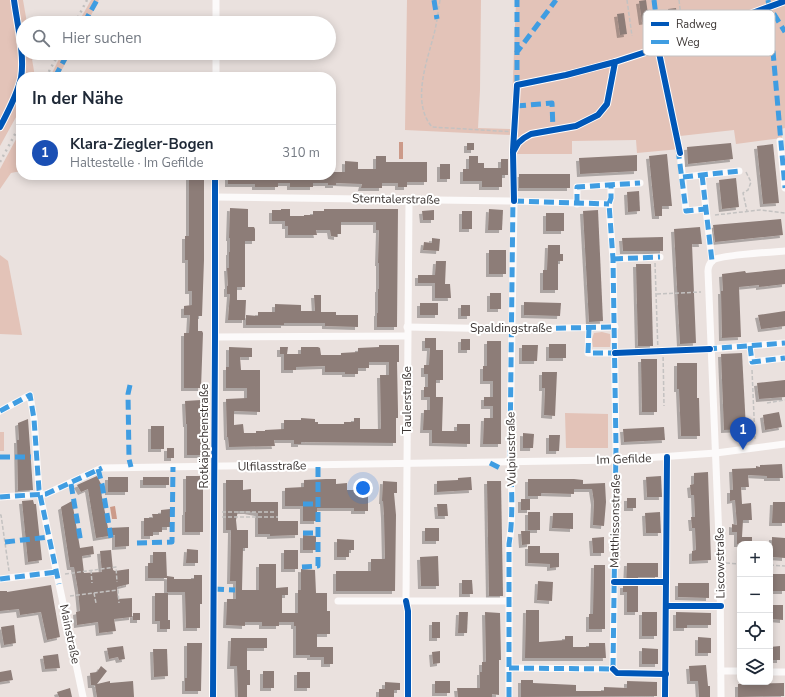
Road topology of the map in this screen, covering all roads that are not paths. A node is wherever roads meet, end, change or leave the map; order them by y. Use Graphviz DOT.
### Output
graph roads {
  1 [pos="216,0"];
  2 [pos="216,16"];
  3 [pos="216,60"];
  4 [pos="216,72"];
  5 [pos="780,141"];
  6 [pos="680,153"];
  7 [pos="784,166"];
  8 [pos="739,171"];
  9 [pos="702,175"];
  10 [pos="682,177"];
  11 [pos="215,180"];
  12 [pos="640,182"];
  13 [pos="611,185"];
  14 [pos="785,188"];
  15 [pos="215,197"];
  16 [pos="409,199"];
  17 [pos="514,201"];
  18 [pos="577,204"];
  19 [pos="609,204"];
  20 [pos="706,213"];
  21 [pos="785,251"];
  22 [pos="658,257"];
  23 [pos="613,259"];
  24 [pos="712,262"];
  25 [pos="615,327"];
  26 [pos="407,328"];
  27 [pos="589,328"];
  28 [pos="511,329"];
  29 [pos="407,336"];
  30 [pos="215,337"];
  31 [pos="785,343"];
  32 [pos="750,346"];
  33 [pos="710,349"];
  34 [pos="615,353"];
  35 [pos="785,358"];
  36 [pos="0,411"];
  37 [pos="785,444"];
  38 [pos="716,453"];
  39 [pos="616,460"];
  40 [pos="510,462"];
  41 [pos="407,463"];
  42 [pos="215,467"];
  43 [pos="40,495"];
  44 [pos="0,498"];
  45 [pos="57,573"];
  46 [pos="0,579"];
  47 [pos="338,601"];
  48 [pos="406,601"];
  49 [pos="509,601"];
  50 [pos="509,668"];
  51 [pos="721,671"];
  52 [pos="737,671"];
  53 [pos="773,672"];
  54 [pos="785,672"];
  55 [pos="83,697"];
  56 [pos="213,697"];
  57 [pos="509,697"];
  58 [pos="721,697"];
  1 -- 2 [label="street"];
  3 -- 4 [label="street"];
  5 -- 7 [label="street"];
  6 -- 10 [label="street"];
  7 -- 14 [label="street"];
  8 -- 9 [label="street"];
  9 -- 10 [label="street"];
  9 -- 20 [label="street, Liscowstraße"];
  10 -- 20 [label="street"];
  11 -- 15 [label="street, Rotkäppchenstraße"];
  12 -- 13 [label="street"];
  13 -- 18 [label="street"];
  13 -- 19 [label="street"];
  15 -- 16 [label="street, Sterntalerstraße"];
  15 -- 30 [label="street, Rotkäppchenstraße"];
  16 -- 17 [label="street, Sterntalerstraße"];
  16 -- 26 [label="street, Taulerstraße"];
  17 -- 18 [label="street, Sterntalerstraße"];
  17 -- 28 [label="street, Vulpiusstraße"];
  18 -- 19 [label="street, Sterntalerstraße"];
  19 -- 23 [label="street"];
  20 -- 24 [label="street, Liscowstraße"];
  21 -- 24 [label="street"];
  22 -- 23 [label="street"];
  23 -- 25 [label="street"];
  24 -- 33 [label="street, Liscowstraße"];
  25 -- 27 [label="street, Spaldingstraße"];
  25 -- 34 [label="street"];
  26 -- 28 [label="street, Spaldingstraße"];
  26 -- 29 [label="street, Taulerstraße"];
  27 -- 28 [label="street, Spaldingstraße"];
  27 -- 34 [label="street"];
  28 -- 40 [label="street, Vulpiusstraße"];
  29 -- 30 [label="street"];
  29 -- 41 [label="street, Taulerstraße"];
  30 -- 42 [label="street, Rotkäppchenstraße"];
  31 -- 32 [label="street"];
  32 -- 33 [label="street"];
  32 -- 35 [label="street"];
  33 -- 38 [label="street, Liscowstraße"];
  34 -- 39 [label="street"];
  36 -- 43 [label="street, Mainstraße"];
  37 -- 38 [label="street, Im Gefilde"];
  38 -- 39 [label="street, Im Gefilde"];
  38 -- 51 [label="street, Liscowstraße"];
  39 -- 40 [label="street, Im Gefilde"];
  39 -- 50 [label="street, Matthissonstraße"];
  40 -- 41 [label="street, Ulfilasstraße"];
  40 -- 49 [label="street, Vulpiusstraße"];
  41 -- 42 [label="street, Ulfilasstraße"];
  41 -- 48 [label="street, Taulerstraße"];
  42 -- 43 [label="street, Ulfilasstraße"];
  42 -- 56 [label="street, Rotkäppchenstraße"];
  43 -- 44 [label="street"];
  43 -- 45 [label="street, Mainstraße"];
  45 -- 46 [label="street"];
  45 -- 55 [label="street, Mainstraße"];
  47 -- 48 [label="street"];
  48 -- 49 [label="street"];
  49 -- 50 [label="street, Vulpiusstraße"];
  50 -- 57 [label="street, Vulpiusstraße"];
  51 -- 52 [label="street"];
  51 -- 58 [label="street, Liscowstraße"];
  53 -- 54 [label="street"];
}
